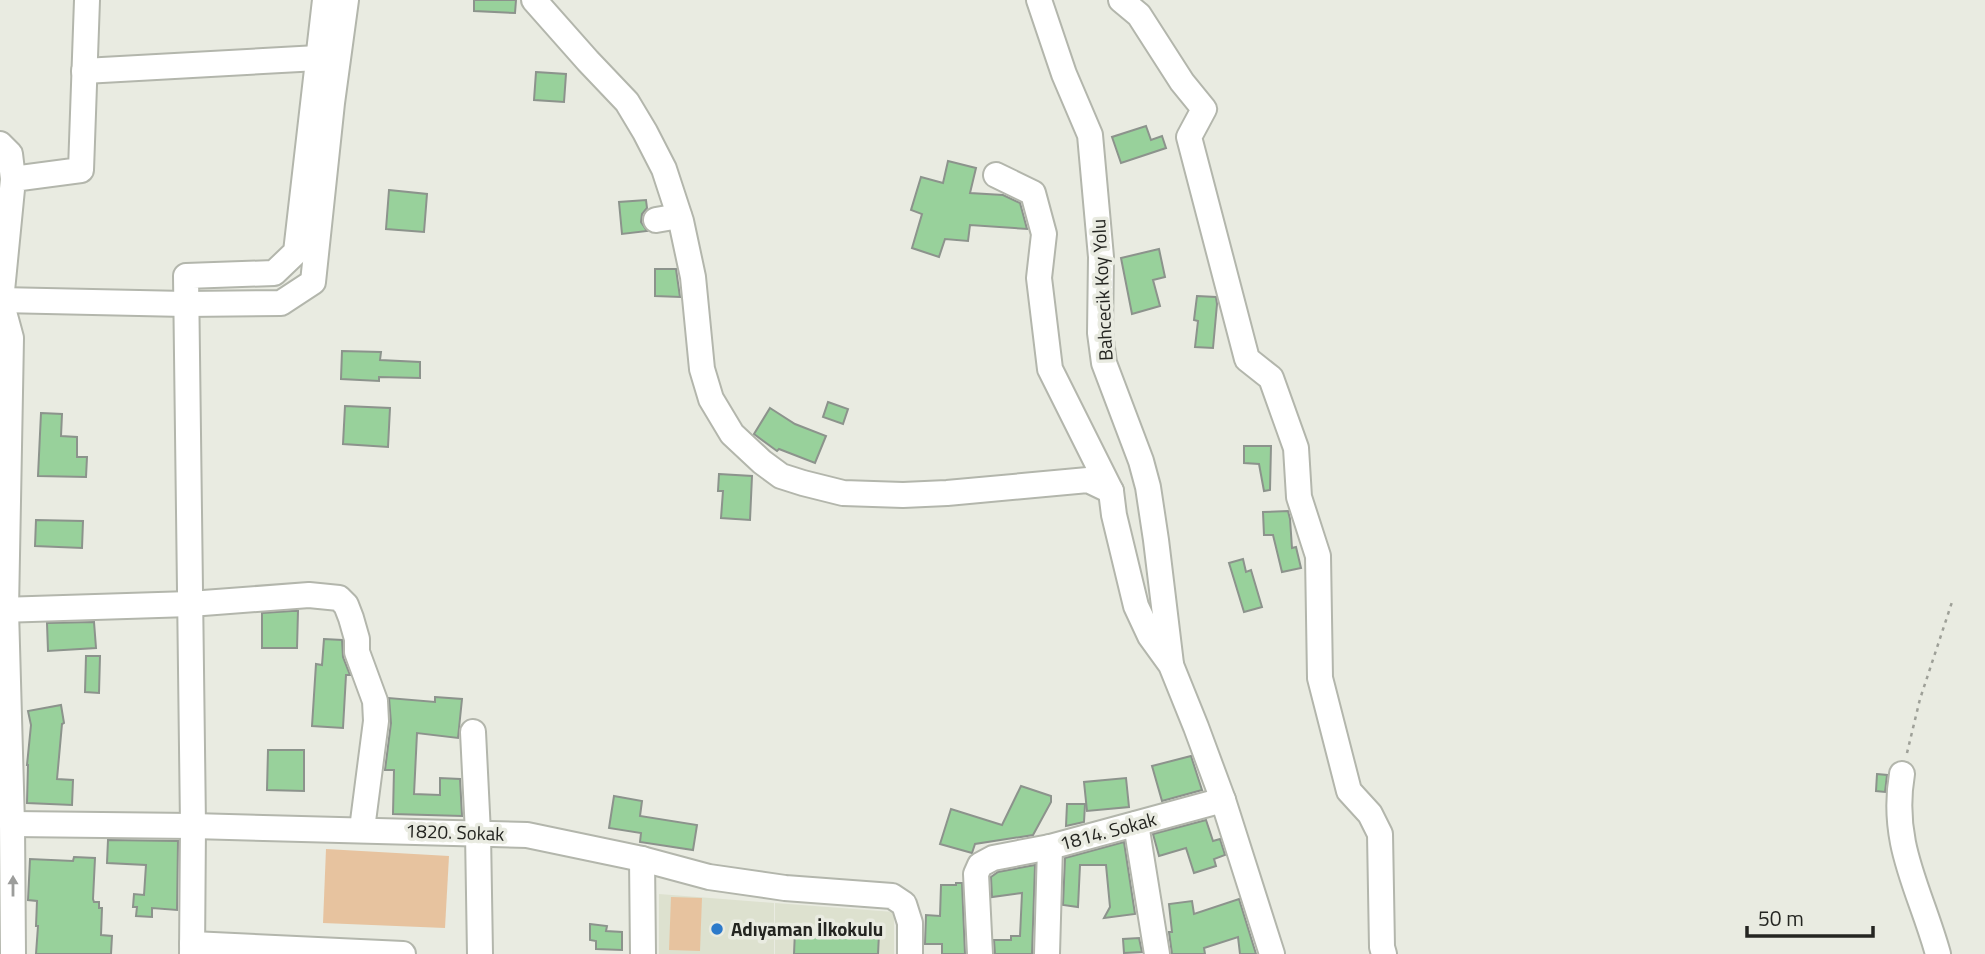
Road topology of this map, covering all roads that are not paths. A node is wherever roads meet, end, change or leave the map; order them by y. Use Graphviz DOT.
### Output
graph roads {
  1 [pos="87,0"];
  2 [pos="325,0"];
  3 [pos="346,0"];
  4 [pos="534,0"];
  5 [pos="1039,0"];
  6 [pos="1121,0"];
  7 [pos="318,58"];
  8 [pos="84,71"];
  9 [pos="0,144"];
  10 [pos="996,175"];
  11 [pos="13,179"];
  12 [pos="0,304"];
  13 [pos="185,304"];
  14 [pos="1111,491"];
  15 [pos="190,604"];
  16 [pos="3,610"];
  17 [pos="1171,665"];
  18 [pos="473,732"];
  19 [pos="1902,774"];
  20 [pos="1223,800"];
  21 [pos="12,824"];
  22 [pos="1136,824"];
  23 [pos="193,826"];
  24 [pos="362,829"];
  25 [pos="478,833"];
  26 [pos="1050,846"];
  27 [pos="642,859"];
  28 [pos="192,949"];
  29 [pos="13,954"];
  30 [pos="402,954"];
  31 [pos="480,954"];
  32 [pos="643,954"];
  33 [pos="910,954"];
  34 [pos="980,954"];
  35 [pos="1047,954"];
  36 [pos="1157,954"];
  37 [pos="1272,954"];
  38 [pos="1384,954"];
  39 [pos="1938,954"];
  1 -- 8 [label="street"];
  2 -- 7 [label="street"];
  3 -- 13 [label="street"];
  4 -- 14 [label="street"];
  5 -- 17 [label="street, Bahcecik Koy Yolu"];
  6 -- 38 [label="street"];
  7 -- 8 [label="street"];
  7 -- 13 [label="street"];
  8 -- 11 [label="street"];
  9 -- 11 [label="street"];
  10 -- 14 [label="street"];
  11 -- 12 [label="street"];
  12 -- 13 [label="street"];
  12 -- 16 [label="street"];
  13 -- 15 [label="street"];
  14 -- 17 [label="street"];
  15 -- 16 [label="street"];
  15 -- 23 [label="street"];
  15 -- 24 [label="street"];
  16 -- 21 [label="street"];
  17 -- 20 [label="street"];
  18 -- 25 [label="street"];
  19 -- 39 [label="street"];
  20 -- 22 [label="street, 1814. Sokak"];
  20 -- 37 [label="street"];
  21 -- 23 [label="street, 1820. Sokak"];
  29 -- 21 [label="street, one-way"];
  22 -- 26 [label="street, 1814. Sokak"];
  22 -- 36 [label="street"];
  23 -- 24 [label="street, 1820. Sokak"];
  23 -- 28 [label="street"];
  24 -- 25 [label="street, 1820. Sokak"];
  25 -- 27 [label="street, 1820. Sokak"];
  25 -- 31 [label="street"];
  26 -- 34 [label="street, 1814. Sokak"];
  26 -- 35 [label="street"];
  27 -- 32 [label="street"];
  27 -- 33 [label="street, 1820. Sokak"];
  28 -- 30 [label="street"];
}
